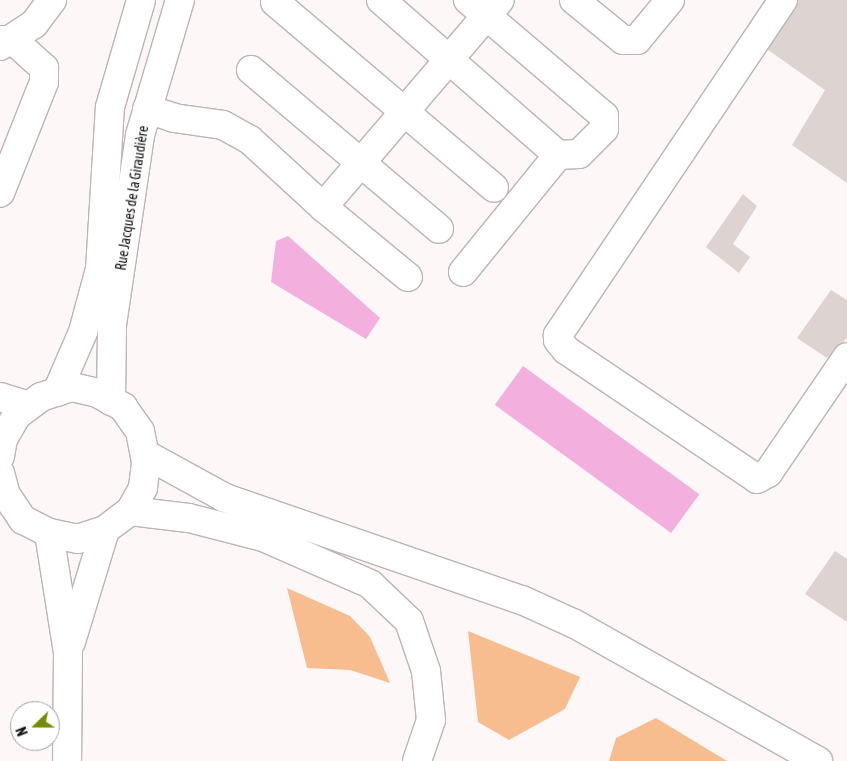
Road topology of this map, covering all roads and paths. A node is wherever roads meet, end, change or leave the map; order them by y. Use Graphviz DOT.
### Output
graph roads {
  1 [pos="52,0"];
  2 [pos="141,0"];
  3 [pos="180,0"];
  4 [pos="381,0"];
  5 [pos="574,0"];
  6 [pos="670,0"];
  7 [pos="783,0"];
  8 [pos="275,2"];
  9 [pos="485,5"];
  10 [pos="4,42"];
  11 [pos="451,58"];
  12 [pos="250,70"];
  13 [pos="148,110"];
  14 [pos="404,112"];
  15 [pos="558,155"];
  16 [pos="361,163"];
  17 [pos="494,188"];
  18 [pos="0,192"];
  19 [pos="323,207"];
  20 [pos="439,228"];
  21 [pos="464,272"];
  22 [pos="408,277"];
  23 [pos="847,357"];
  24 [pos="58,392"];
  25 [pos="0,397"];
  26 [pos="111,401"];
  27 [pos="29,406"];
  28 [pos="145,454"];
  29 [pos="0,458"];
  30 [pos="130,511"];
  31 [pos="105,530"];
  32 [pos="49,533"];
  33 [pos="68,653"];
  34 [pos="67,761"];
  35 [pos="417,761"];
  36 [pos="818,761"];
  1 -- 10 [label="main road"];
  2 -- 24 [label="main road, Rue Jacques de la Giraudière"];
  3 -- 13 [label="main road, Rue Jacques de la Giraudière"];
  4 -- 11 [label="main road"];
  5 -- 6 [label="main road"];
  7 -- 23 [label="main road"];
  8 -- 14 [label="main road"];
  9 -- 11 [label="main road"];
  9 -- 15 [label="main road"];
  10 -- 18 [label="main road"];
  11 -- 14 [label="main road"];
  11 -- 15 [label="main road"];
  12 -- 16 [label="main road"];
  13 -- 19 [label="main road"];
  13 -- 26 [label="main road, Rue Jacques de la Giraudière"];
  14 -- 16 [label="main road"];
  14 -- 17 [label="main road"];
  15 -- 21 [label="main road"];
  16 -- 19 [label="main road"];
  16 -- 20 [label="main road"];
  19 -- 22 [label="main road"];
  24 -- 26 [label="main road"];
  24 -- 27 [label="main road"];
  25 -- 27 [label="main road"];
  26 -- 28 [label="main road"];
  27 -- 29 [label="main road"];
  28 -- 30 [label="main road"];
  28 -- 36 [label="main road"];
  29 -- 32 [label="main road"];
  30 -- 31 [label="main road"];
  30 -- 35 [label="main road"];
  31 -- 32 [label="main road"];
  31 -- 33 [label="main road"];
  32 -- 33 [label="main road"];
  33 -- 34 [label="main road"];
}
